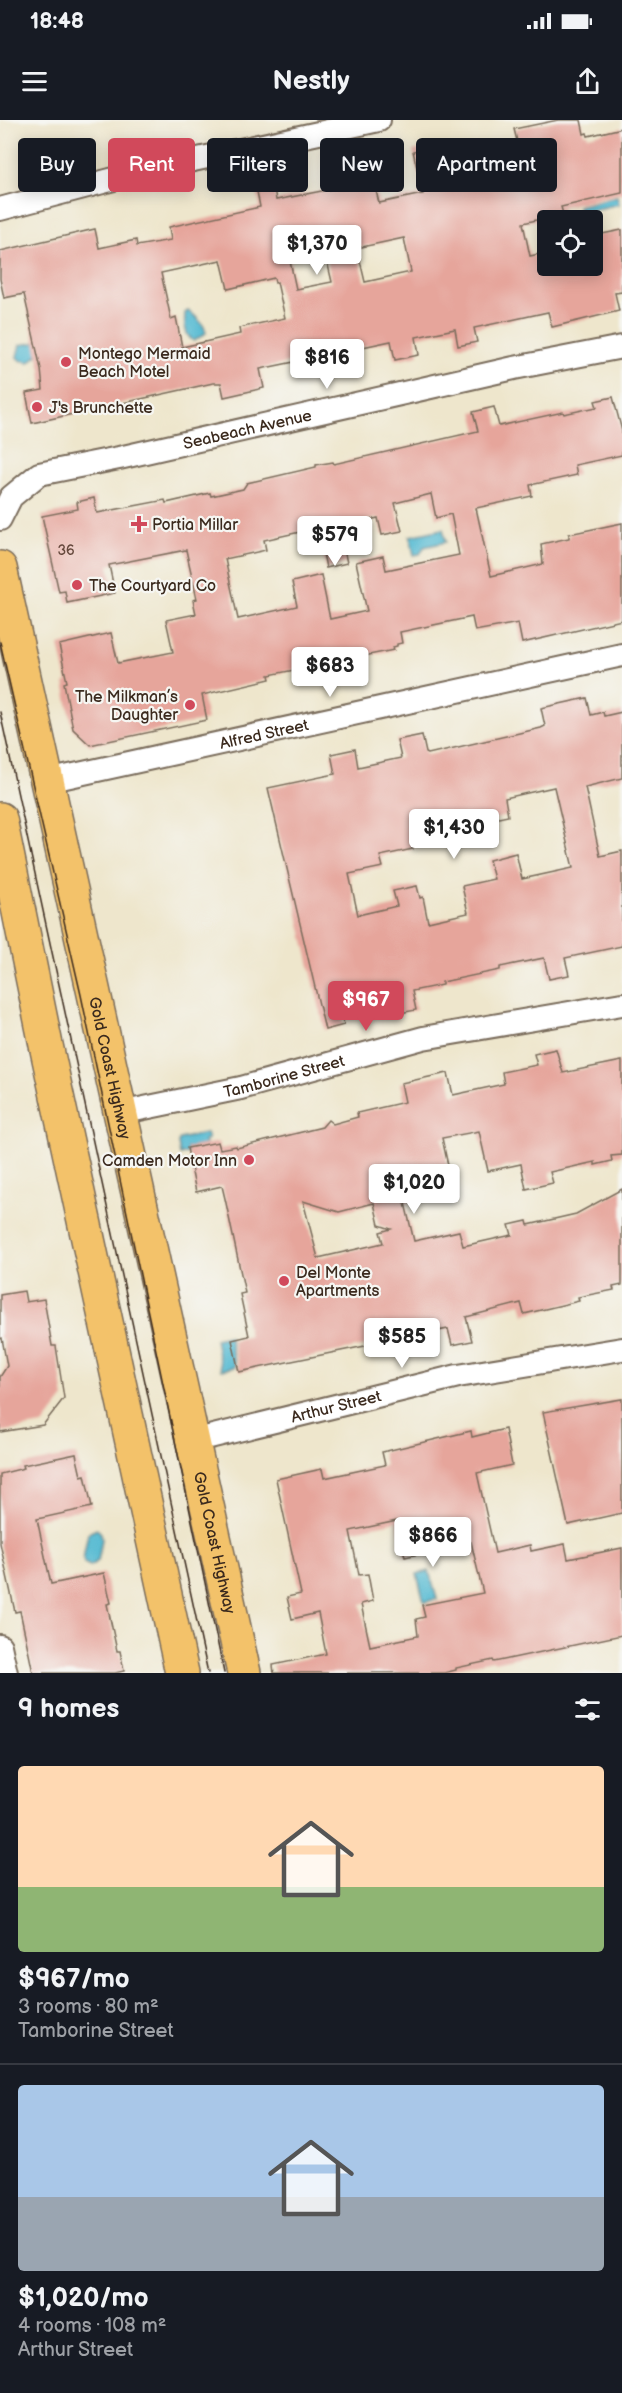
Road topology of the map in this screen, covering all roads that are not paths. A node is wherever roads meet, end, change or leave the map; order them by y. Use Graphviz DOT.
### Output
graph roads {
  1 [pos="379,120"];
  2 [pos="0,209"];
  3 [pos="622,346"];
  4 [pos="0,519"];
  5 [pos="0,567"];
  6 [pos="622,655"];
  7 [pos="47,781"];
  8 [pos="0,819"];
  9 [pos="622,1004"];
  10 [pos="120,1113"];
  11 [pos="622,1349"];
  12 [pos="193,1441"];
  13 [pos="0,1646"];
  14 [pos="6,1673"];
  15 [pos="182,1673"];
  16 [pos="244,1673"];
  1 -- 2 [label="street"];
  3 -- 4 [label="street, Seabeach Avenue"];
  5 -- 7 [label="highway, Gold Coast Highway"];
  6 -- 7 [label="street, Alfred Street"];
  7 -- 10 [label="highway, Gold Coast Highway"];
  8 -- 15 [label="highway"];
  9 -- 10 [label="street, Tamborine Street"];
  10 -- 12 [label="highway, Gold Coast Highway"];
  11 -- 12 [label="street, Arthur Street"];
  12 -- 16 [label="highway, Gold Coast Highway"];
  13 -- 14 [label="street"];
}
